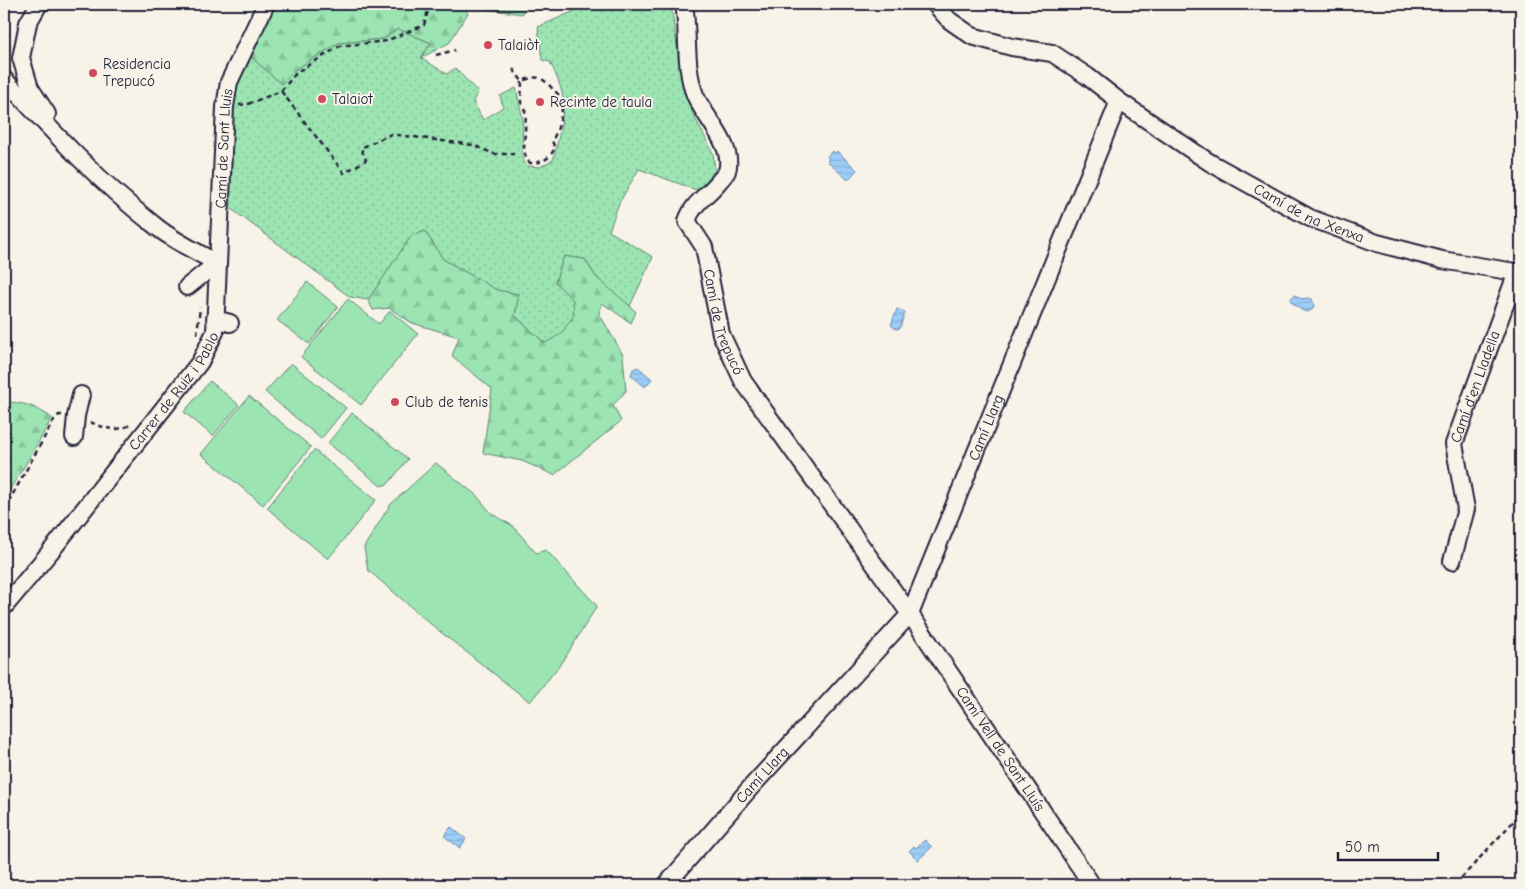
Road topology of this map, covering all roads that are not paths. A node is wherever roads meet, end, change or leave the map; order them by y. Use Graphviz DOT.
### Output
graph roads {
  1 [pos="39,4"];
  2 [pos="266,4"];
  3 [pos="684,4"];
  4 [pos="935,4"];
  5 [pos="4,79"];
  6 [pos="1119,101"];
  7 [pos="47,125"];
  8 [pos="217,263"];
  9 [pos="1519,272"];
  10 [pos="187,287"];
  11 [pos="81,395"];
  12 [pos="74,436"];
  13 [pos="1452,561"];
  14 [pos="4,607"];
  15 [pos="910,614"];
  16 [pos="666,885"];
  17 [pos="1092,885"];
  1 -- 7 [label="street"];
  2 -- 8 [label="street, Camí de Sant Lluis"];
  3 -- 15 [label="street, Camí de Trepucó"];
  4 -- 6 [label="street"];
  5 -- 7 [label="street"];
  6 -- 9 [label="street, Camí de na Xenxa"];
  6 -- 15 [label="street, Camí Llarg"];
  7 -- 8 [label="street"];
  8 -- 10 [label="street"];
  8 -- 14 [label="street, Carrer de Ruiz i Pablo"];
  9 -- 13 [label="street, Camí d'en Lladella"];
  11 -- 12 [label="street"];
  15 -- 16 [label="street, Camí Llarg"];
  15 -- 17 [label="street, Camí Vell de Sant Lluís"];
}
